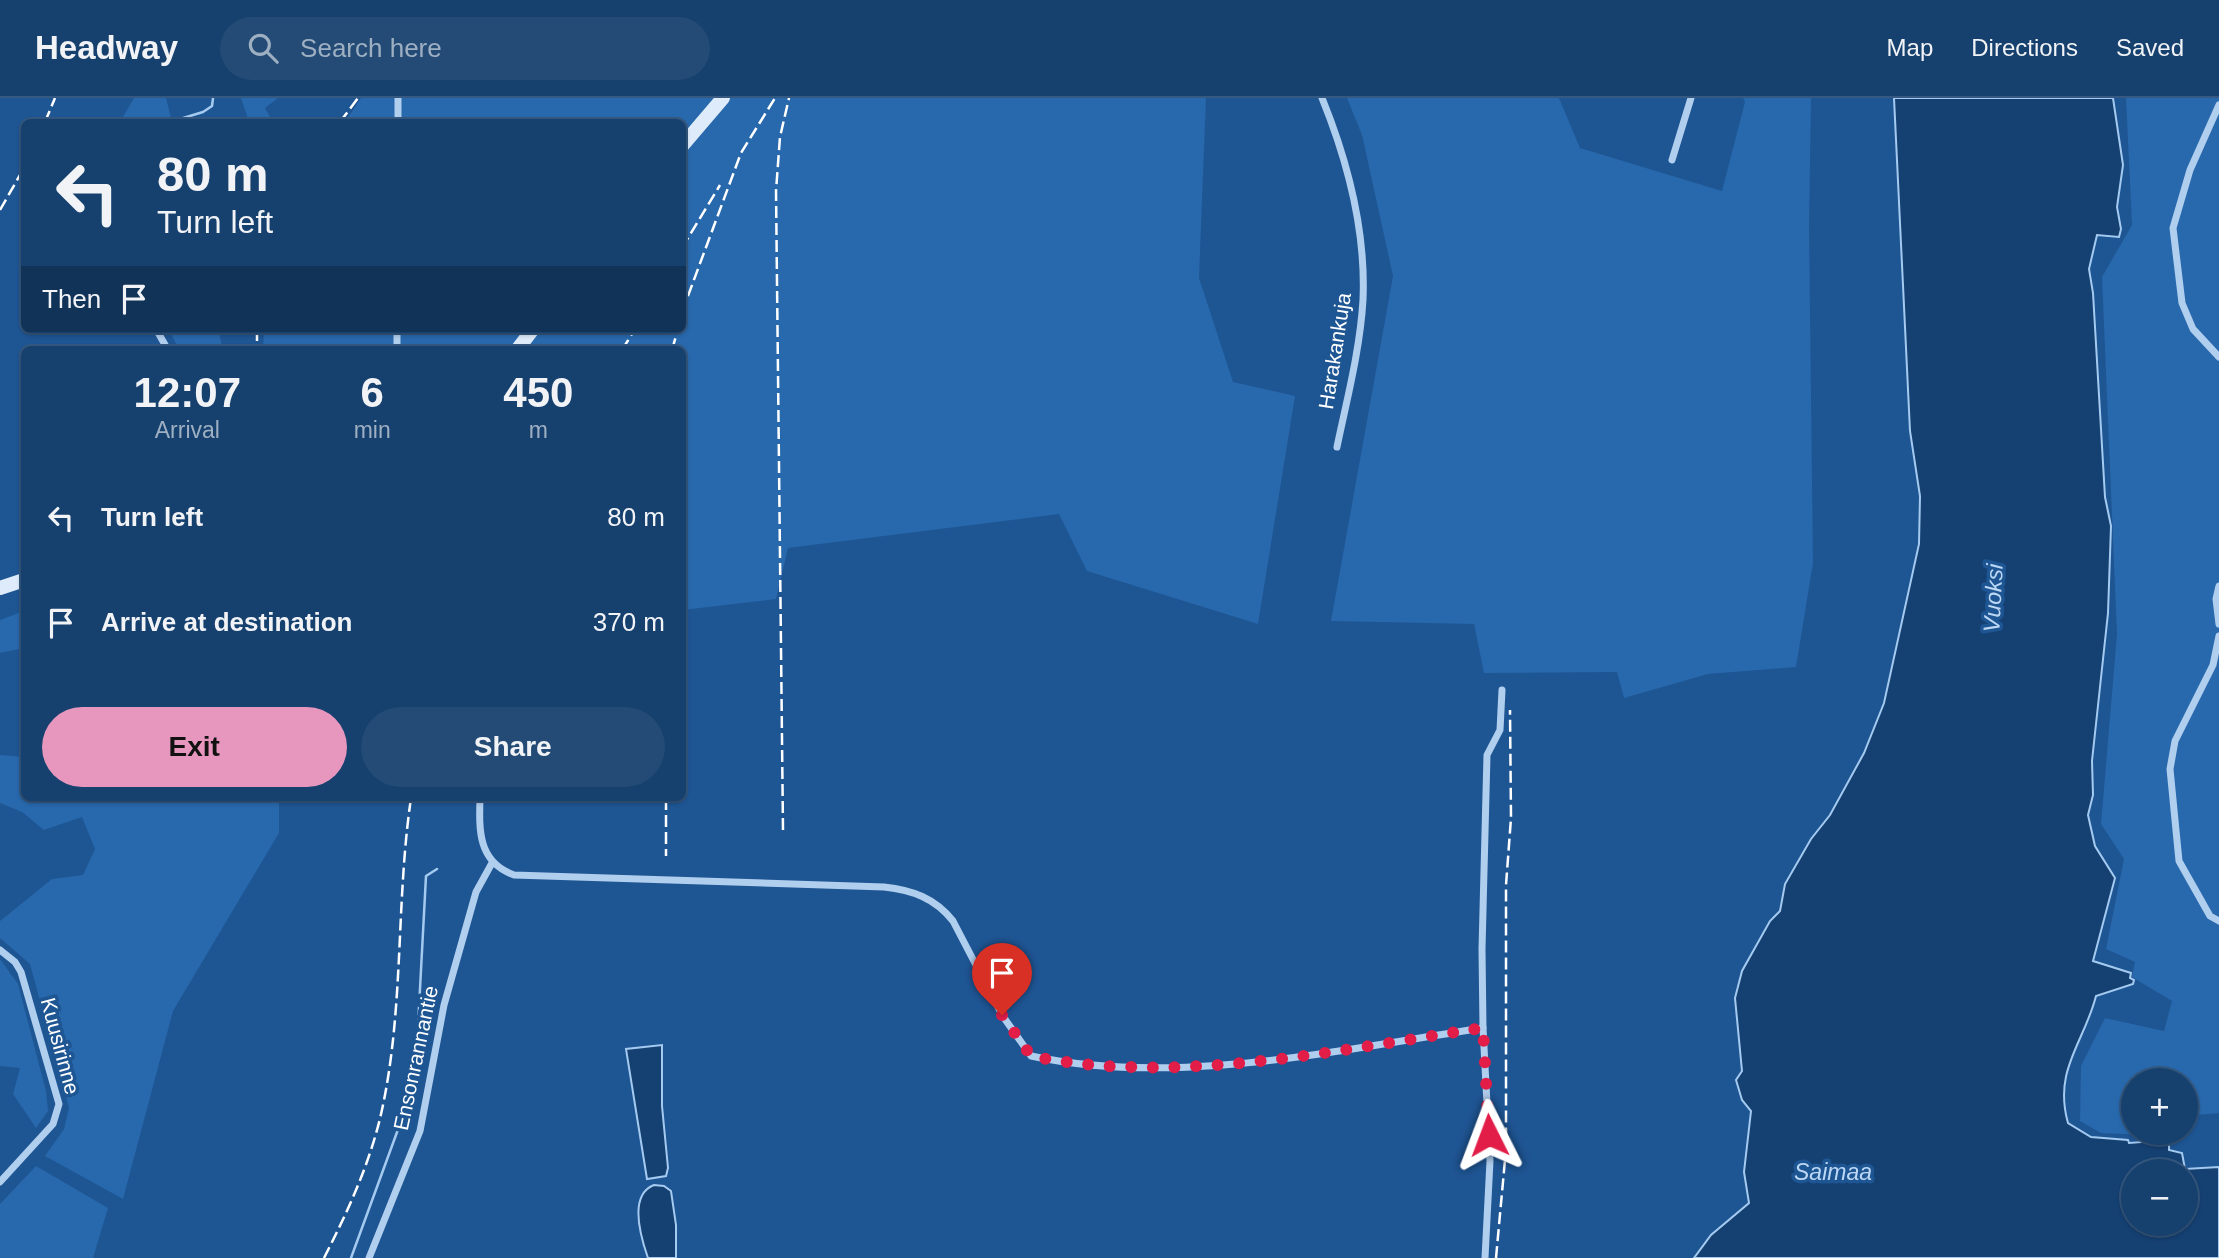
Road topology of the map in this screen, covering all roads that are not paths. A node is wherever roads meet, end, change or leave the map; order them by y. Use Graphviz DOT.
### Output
graph roads {
  1 [pos="398,98"];
  2 [pos="723,98"];
  3 [pos="1322,98"];
  4 [pos="1691,98"];
  5 [pos="2219,105"];
  6 [pos="398,119"];
  7 [pos="686,141"];
  8 [pos="1672,160"];
  9 [pos="2219,357"];
  10 [pos="1337,447"];
  11 [pos="21,581"];
  12 [pos="2219,586"];
  13 [pos="0,588"];
  14 [pos="2219,624"];
  15 [pos="2219,636"];
  16 [pos="1502,690"];
  17 [pos="480,801"];
  18 [pos="492,863"];
  19 [pos="2219,921"];
  20 [pos="0,950"];
  21 [pos="1483,1028"];
  22 [pos="0,1182"];
  23 [pos="369,1258"];
  24 [pos="1486,1258"];
  1 -- 6 [label="street"];
  2 -- 7 [label="street"];
  3 -- 10 [label="street, Harakankuja"];
  4 -- 8 [label="street"];
  5 -- 9 [label="street"];
  11 -- 13 [label="street"];
  12 -- 14 [label="street"];
  15 -- 19 [label="street"];
  16 -- 21 [label="street"];
  17 -- 18 [label="street"];
  18 -- 21 [label="street"];
  18 -- 23 [label="street, Ensonrannantie"];
  20 -- 22 [label="street, Kuusirinne"];
  21 -- 24 [label="street"];
}
